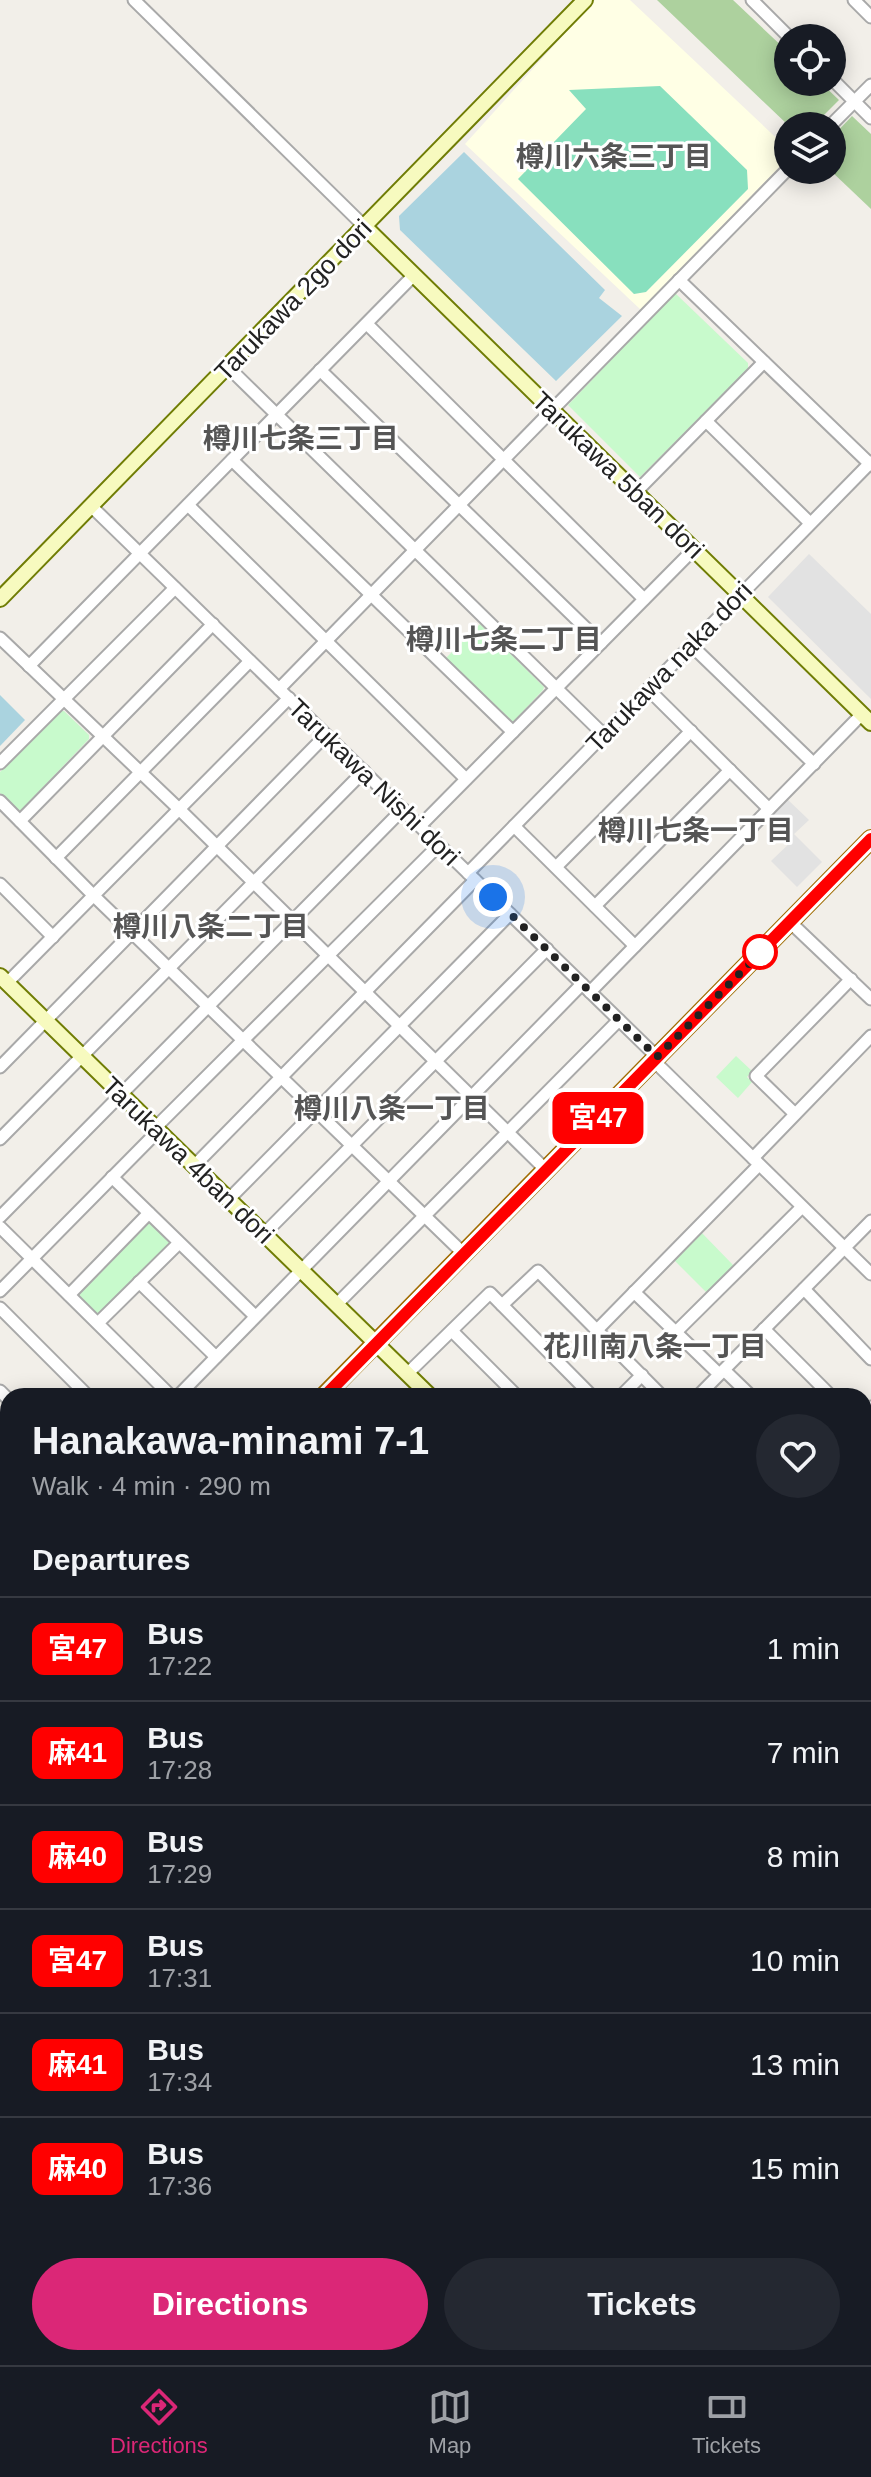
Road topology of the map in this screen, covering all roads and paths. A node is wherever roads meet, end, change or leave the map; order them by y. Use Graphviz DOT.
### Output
graph roads {
  1 [pos="134,0"];
  2 [pos="585,0"];
  3 [pos="752,0"];
  4 [pos="854,0"];
  5 [pos="871,17"];
  6 [pos="776,24"];
  7 [pos="871,85"];
  8 [pos="846,93"];
  9 [pos="854,101"];
  10 [pos="843,112"];
  11 [pos="871,118"];
  12 [pos="774,183"];
  13 [pos="365,227"];
  14 [pos="414,275"];
  15 [pos="679,280"];
  16 [pos="367,324"];
  17 [pos="764,362"];
  18 [pos="228,367"];
  19 [pos="320,370"];
  20 [pos="551,410"];
  21 [pos="276,414"];
  22 [pos="706,421"];
  23 [pos="504,459"];
  24 [pos="232,460"];
  25 [pos="871,463"];
  26 [pos="636,492"];
  27 [pos="188,505"];
  28 [pos="459,505"];
  29 [pos="91,506"];
  30 [pos="810,523"];
  31 [pos="414,549"];
  32 [pos="694,549"];
  33 [pos="141,555"];
  34 [pos="175,588"];
  35 [pos="370,595"];
  36 [pos="740,595"];
  37 [pos="0,599"];
  38 [pos="644,599"];
  39 [pos="213,624"];
  40 [pos="0,638"];
  41 [pos="326,640"];
  42 [pos="601,643"];
  43 [pos="691,645"];
  44 [pos="250,661"];
  45 [pos="29,666"];
  46 [pos="279,689"];
  47 [pos="555,689"];
  48 [pos="648,689"];
  49 [pos="289,698"];
  50 [pos="64,699"];
  51 [pos="867,719"];
  52 [pos="691,731"];
  53 [pos="513,732"];
  54 [pos="603,734"];
  55 [pos="326,735"];
  56 [pos="102,736"];
  57 [pos="0,763"];
  58 [pos="814,764"];
  59 [pos="730,770"];
  60 [pos="139,771"];
  61 [pos="364,771"];
  62 [pos="466,779"];
  63 [pos="0,801"];
  64 [pos="179,809"];
  65 [pos="403,809"];
  66 [pos="769,809"];
  67 [pos="20,821"];
  68 [pos="420,826"];
  69 [pos="514,826"];
  70 [pos="871,839"];
  71 [pos="439,845"];
  72 [pos="217,847"];
  73 [pos="56,858"];
  74 [pos="556,867"];
  75 [pos="472,876"];
  76 [pos="253,882"];
  77 [pos="0,884"];
  78 [pos="94,896"];
  79 [pos="595,906"];
  80 [pos="510,914"];
  81 [pos="292,921"];
  82 [pos="790,922"];
  83 [pos="132,933"];
  84 [pos="53,937"];
  85 [pos="635,946"];
  86 [pos="547,949"];
  87 [pos="329,956"];
  88 [pos="169,969"];
  89 [pos="851,979"];
  90 [pos="4,980"];
  91 [pos="586,988"];
  92 [pos="364,991"];
  93 [pos="871,999"];
  94 [pos="208,1007"];
  95 [pos="619,1020"];
  96 [pos="46,1021"];
  97 [pos="399,1026"];
  98 [pos="871,1036"];
  99 [pos="244,1041"];
  100 [pos="82,1056"];
  101 [pos="656,1059"];
  102 [pos="435,1061"];
  103 [pos="0,1067"];
  104 [pos="281,1077"];
  105 [pos="121,1095"];
  106 [pos="470,1096"];
  107 [pos="316,1111"];
  108 [pos="795,1114"];
  109 [pos="157,1130"];
  110 [pos="507,1131"];
  111 [pos="0,1139"];
  112 [pos="353,1147"];
  113 [pos="756,1161"];
  114 [pos="194,1166"];
  115 [pos="546,1170"];
  116 [pos="112,1177"];
  117 [pos="388,1181"];
  118 [pos="228,1200"];
  119 [pos="802,1207"];
  120 [pos="149,1213"];
  121 [pos="424,1216"];
  122 [pos="0,1217"];
  123 [pos="871,1221"];
  124 [pos="0,1227"];
  125 [pos="264,1234"];
  126 [pos="179,1243"];
  127 [pos="844,1248"];
  128 [pos="464,1254"];
  129 [pos="32,1259"];
  130 [pos="300,1270"];
  131 [pos="871,1274"];
  132 [pos="139,1282"];
  133 [pos="804,1289"];
  134 [pos="0,1291"];
  135 [pos="634,1292"];
  136 [pos="69,1295"];
  137 [pos="336,1305"];
  138 [pos="502,1305"];
  139 [pos="0,1308"];
  140 [pos="255,1316"];
  141 [pos="98,1323"];
  142 [pos="764,1329"];
  143 [pos="597,1330"];
  144 [pos="452,1331"];
  145 [pos="676,1332"];
  146 [pos="376,1344"];
  147 [pos="216,1357"];
  148 [pos="871,1359"];
  149 [pos="722,1372"];
  150 [pos="407,1374"];
  151 [pos="642,1375"];
  152 [pos="80,1388"];
  153 [pos="163,1388"];
  154 [pos="186,1388"];
  155 [pos="332,1388"];
  156 [pos="422,1388"];
  157 [pos="509,1388"];
  158 [pos="584,1388"];
  159 [pos="629,1388"];
  160 [pos="654,1388"];
  161 [pos="706,1388"];
  162 [pos="741,1388"];
  163 [pos="823,1388"];
  1 -- 13 [label="street"];
  2 -- 13 [label="street, Tarukawa 2go dori"];
  3 -- 6 [label="street"];
  4 -- 5 [label="street"];
  7 -- 9 [label="street"];
  8 -- 9 [label="street"];
  9 -- 10 [label="street"];
  9 -- 11 [label="street"];
  12 -- 15 [label="street"];
  13 -- 14 [label="street, Tarukawa 5ban dori"];
  13 -- 18 [label="street, Tarukawa 2go dori"];
  14 -- 16 [label="street"];
  14 -- 20 [label="street, Tarukawa 5ban dori"];
  15 -- 17 [label="street"];
  15 -- 20 [label="street"];
  16 -- 19 [label="street"];
  16 -- 23 [label="street"];
  17 -- 22 [label="street"];
  17 -- 25 [label="street"];
  18 -- 21 [label="street"];
  18 -- 29 [label="street, Tarukawa 2go dori"];
  19 -- 21 [label="street"];
  19 -- 28 [label="street"];
  20 -- 23 [label="street"];
  20 -- 26 [label="street, Tarukawa 5ban dori"];
  21 -- 24 [label="street"];
  21 -- 31 [label="street"];
  22 -- 26 [label="street"];
  22 -- 30 [label="street"];
  23 -- 28 [label="street"];
  23 -- 38 [label="street"];
  24 -- 27 [label="street"];
  24 -- 35 [label="street"];
  25 -- 30 [label="street, Tarukawa naka dori"];
  26 -- 32 [label="street, Tarukawa 5ban dori"];
  27 -- 33 [label="street"];
  27 -- 41 [label="street"];
  28 -- 31 [label="street"];
  28 -- 42 [label="street"];
  29 -- 33 [label="street, Tarukawa Nishi dori"];
  29 -- 37 [label="street, Tarukawa 2go dori"];
  30 -- 36 [label="street, Tarukawa naka dori"];
  31 -- 35 [label="street"];
  31 -- 47 [label="street"];
  32 -- 36 [label="street, Tarukawa 5ban dori"];
  32 -- 38 [label="street"];
  33 -- 34 [label="street, Tarukawa Nishi dori"];
  33 -- 45 [label="street"];
  34 -- 39 [label="street, Tarukawa Nishi dori"];
  34 -- 50 [label="street"];
  35 -- 41 [label="street"];
  35 -- 53 [label="street"];
  36 -- 43 [label="street, Tarukawa naka dori"];
  36 -- 51 [label="street, Tarukawa 5ban dori"];
  38 -- 42 [label="street"];
  39 -- 44 [label="street, Tarukawa Nishi dori"];
  39 -- 56 [label="street"];
  40 -- 45 [label="street"];
  41 -- 46 [label="street"];
  41 -- 62 [label="street"];
  42 -- 47 [label="street"];
  43 -- 48 [label="street, Tarukawa naka dori"];
  43 -- 58 [label="street"];
  44 -- 46 [label="street, Tarukawa Nishi dori"];
  44 -- 60 [label="street"];
  45 -- 50 [label="street"];
  46 -- 49 [label="street, Tarukawa Nishi dori"];
  47 -- 53 [label="street"];
  47 -- 54 [label="street"];
  48 -- 52 [label="street"];
  48 -- 54 [label="street, Tarukawa naka dori"];
  49 -- 55 [label="street, Tarukawa Nishi dori"];
  49 -- 64 [label="street"];
  50 -- 56 [label="street"];
  50 -- 57 [label="street"];
  51 -- 58 [label="street"];
  52 -- 59 [label="street"];
  52 -- 74 [label="street"];
  53 -- 62 [label="street"];
  54 -- 69 [label="street, Tarukawa naka dori"];
  55 -- 61 [label="street, Tarukawa Nishi dori"];
  55 -- 72 [label="street"];
  56 -- 60 [label="street"];
  56 -- 67 [label="street"];
  58 -- 66 [label="street"];
  59 -- 66 [label="street"];
  59 -- 79 [label="street"];
  60 -- 64 [label="street"];
  60 -- 73 [label="street"];
  61 -- 65 [label="street, Tarukawa Nishi dori"];
  61 -- 76 [label="street"];
  62 -- 68 [label="street"];
  63 -- 67 [label="street"];
  64 -- 72 [label="street"];
  64 -- 78 [label="street"];
  65 -- 68 [label="street, Tarukawa Nishi dori"];
  65 -- 81 [label="street"];
  66 -- 85 [label="street"];
  67 -- 73 [label="street"];
  68 -- 71 [label="street, Tarukawa Nishi dori"];
  69 -- 74 [label="street"];
  69 -- 75 [label="street, Tarukawa naka dori"];
  70 -- 82 [label="main road"];
  71 -- 75 [label="street, Tarukawa Nishi dori"];
  71 -- 87 [label="street"];
  72 -- 76 [label="street"];
  72 -- 83 [label="street"];
  73 -- 78 [label="street"];
  74 -- 79 [label="street"];
  75 -- 80 [label="street, Tarukawa Nishi dori"];
  75 -- 92 [label="street, Tarukawa naka dori"];
  76 -- 81 [label="street"];
  76 -- 88 [label="street"];
  77 -- 84 [label="street"];
  78 -- 83 [label="street"];
  78 -- 84 [label="street"];
  79 -- 85 [label="street"];
  80 -- 86 [label="street, Tarukawa Nishi dori"];
  80 -- 97 [label="street"];
  81 -- 87 [label="street"];
  81 -- 94 [label="street"];
  82 -- 89 [label="street"];
  82 -- 101 [label="main road"];
  83 -- 88 [label="street"];
  83 -- 96 [label="street"];
  84 -- 90 [label="street"];
  85 -- 91 [label="street"];
  86 -- 91 [label="street, Tarukawa Nishi dori"];
  86 -- 102 [label="street"];
  87 -- 92 [label="street"];
  87 -- 99 [label="street"];
  88 -- 94 [label="street"];
  88 -- 100 [label="street"];
  89 -- 93 [label="street"];
  89 -- 108 [label="street"];
  90 -- 96 [label="street, Tarukawa 4ban dori"];
  91 -- 95 [label="street, Tarukawa Nishi dori"];
  91 -- 106 [label="street"];
  92 -- 97 [label="street"];
  92 -- 104 [label="street, Tarukawa naka dori"];
  94 -- 99 [label="street"];
  94 -- 105 [label="street"];
  95 -- 101 [label="street, Tarukawa Nishi dori"];
  95 -- 110 [label="street"];
  96 -- 100 [label="street, Tarukawa 4ban dori"];
  96 -- 103 [label="street"];
  97 -- 102 [label="street"];
  97 -- 107 [label="street"];
  98 -- 108 [label="street"];
  99 -- 104 [label="street"];
  99 -- 109 [label="street"];
  100 -- 105 [label="street, Tarukawa 4ban dori"];
  100 -- 111 [label="street"];
  101 -- 113 [label="street, Tarukawa Nishi dori"];
  101 -- 115 [label="main road"];
  102 -- 106 [label="street"];
  102 -- 112 [label="street"];
  104 -- 107 [label="street"];
  104 -- 114 [label="street, Tarukawa naka dori"];
  105 -- 109 [label="street, Tarukawa 4ban dori"];
  105 -- 122 [label="street"];
  106 -- 110 [label="street"];
  106 -- 117 [label="street"];
  107 -- 112 [label="street"];
  107 -- 118 [label="street"];
  108 -- 113 [label="street"];
  109 -- 114 [label="street, Tarukawa 4ban dori"];
  109 -- 116 [label="street"];
  110 -- 115 [label="street"];
  110 -- 121 [label="street"];
  112 -- 117 [label="street"];
  112 -- 125 [label="street"];
  113 -- 119 [label="street, Tarukawa Nishi dori"];
  113 -- 135 [label="street"];
  114 -- 118 [label="street, Tarukawa 4ban dori"];
  115 -- 128 [label="main road"];
  116 -- 120 [label="street"];
  116 -- 129 [label="street"];
  117 -- 121 [label="street"];
  117 -- 130 [label="street"];
  118 -- 125 [label="street, Tarukawa 4ban dori"];
  119 -- 127 [label="street, Tarukawa Nishi dori"];
  119 -- 145 [label="street"];
  120 -- 126 [label="street"];
  120 -- 136 [label="street"];
  121 -- 128 [label="street"];
  121 -- 137 [label="street"];
  123 -- 127 [label="street"];
  124 -- 129 [label="street"];
  125 -- 130 [label="street, Tarukawa 4ban dori"];
  126 -- 132 [label="street"];
  126 -- 140 [label="street"];
  127 -- 131 [label="street, Tarukawa Nishi dori"];
  127 -- 133 [label="street"];
  128 -- 146 [label="main road"];
  129 -- 134 [label="street"];
  129 -- 136 [label="street"];
  130 -- 137 [label="street, Tarukawa 4ban dori"];
  130 -- 140 [label="street"];
  132 -- 141 [label="street"];
  132 -- 147 [label="street"];
  133 -- 142 [label="street"];
  133 -- 148 [label="street"];
  135 -- 143 [label="street"];
  135 -- 145 [label="street"];
  136 -- 141 [label="street"];
  137 -- 146 [label="street, Tarukawa 4ban dori"];
  138 -- 143 [label="street"];
  138 -- 144 [label="street"];
  138 -- 158 [label="street"];
  139 -- 152 [label="street"];
  140 -- 147 [label="street"];
  141 -- 153 [label="street"];
  142 -- 149 [label="street"];
  142 -- 163 [label="street"];
  143 -- 151 [label="street"];
  144 -- 150 [label="street"];
  144 -- 157 [label="street"];
  145 -- 149 [label="street"];
  146 -- 150 [label="street, Tarukawa 4ban dori"];
  146 -- 155 [label="main road"];
  147 -- 154 [label="street"];
  149 -- 161 [label="street"];
  149 -- 162 [label="street"];
  150 -- 156 [label="street, Tarukawa 4ban dori"];
  151 -- 159 [label="street"];
  151 -- 160 [label="street"];
}
